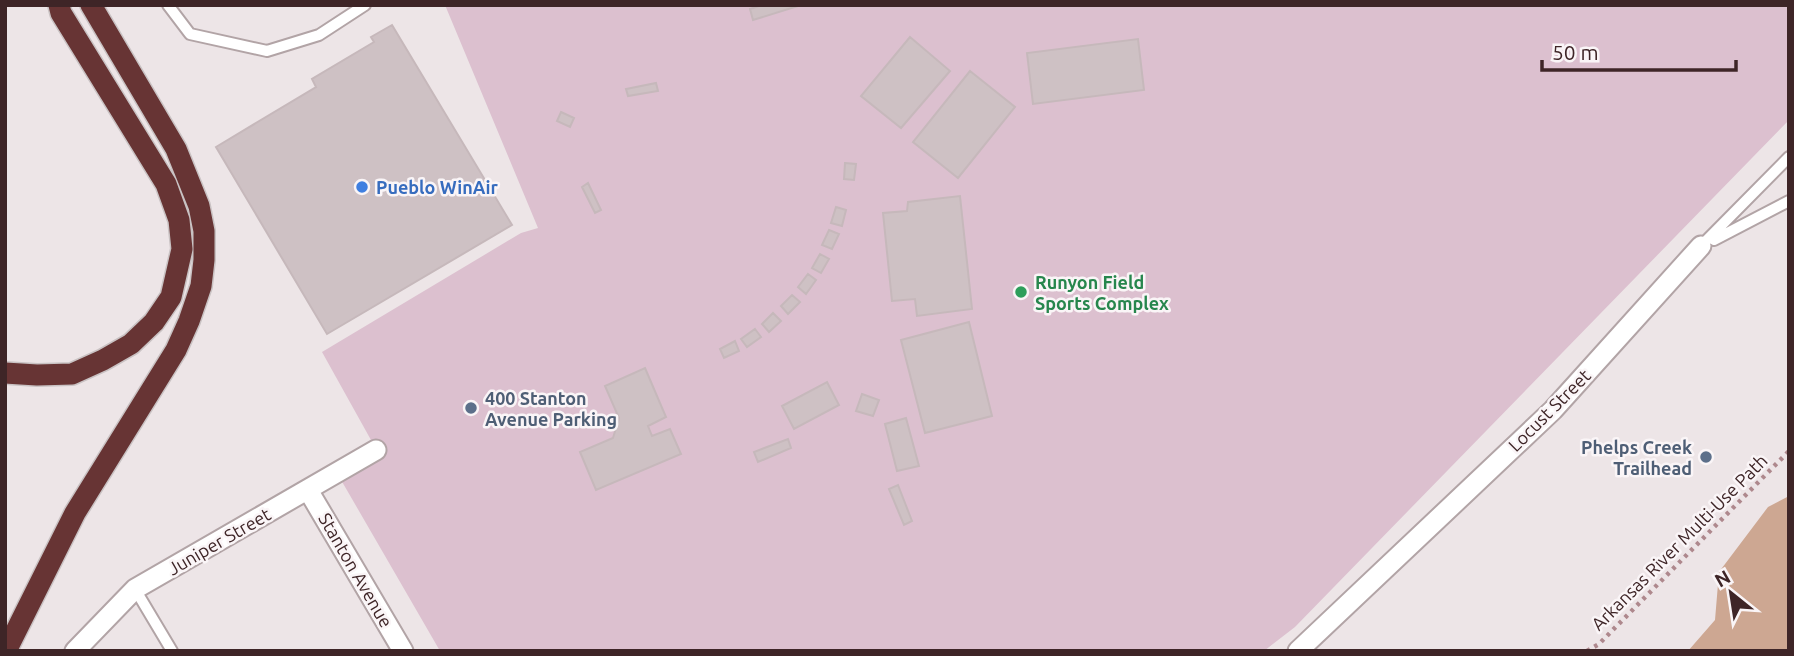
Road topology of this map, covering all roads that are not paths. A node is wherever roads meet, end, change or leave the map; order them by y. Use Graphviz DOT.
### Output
graph roads {
  1 [pos="59,5"];
  2 [pos="90,5"];
  3 [pos="168,5"];
  4 [pos="365,5"];
  5 [pos="1789,157"];
  6 [pos="1789,201"];
  7 [pos="1702,246"];
  8 [pos="5,373"];
  9 [pos="376,450"];
  10 [pos="309,489"];
  11 [pos="135,589"];
  12 [pos="6,651"];
  13 [pos="75,651"];
  14 [pos="172,651"];
  15 [pos="403,651"];
  16 [pos="1298,651"];
  1 -- 8 [label="highway"];
  2 -- 12 [label="highway"];
  3 -- 4 [label="lane"];
  5 -- 7 [label="lane, Locust Street"];
  6 -- 7 [label="lane"];
  7 -- 16 [label="street, Locust Street"];
  9 -- 10 [label="street, Juniper Street"];
  10 -- 11 [label="street, Juniper Street"];
  10 -- 15 [label="street, Stanton Avenue"];
  11 -- 13 [label="street, Juniper Street"];
  11 -- 14 [label="lane"];
}
